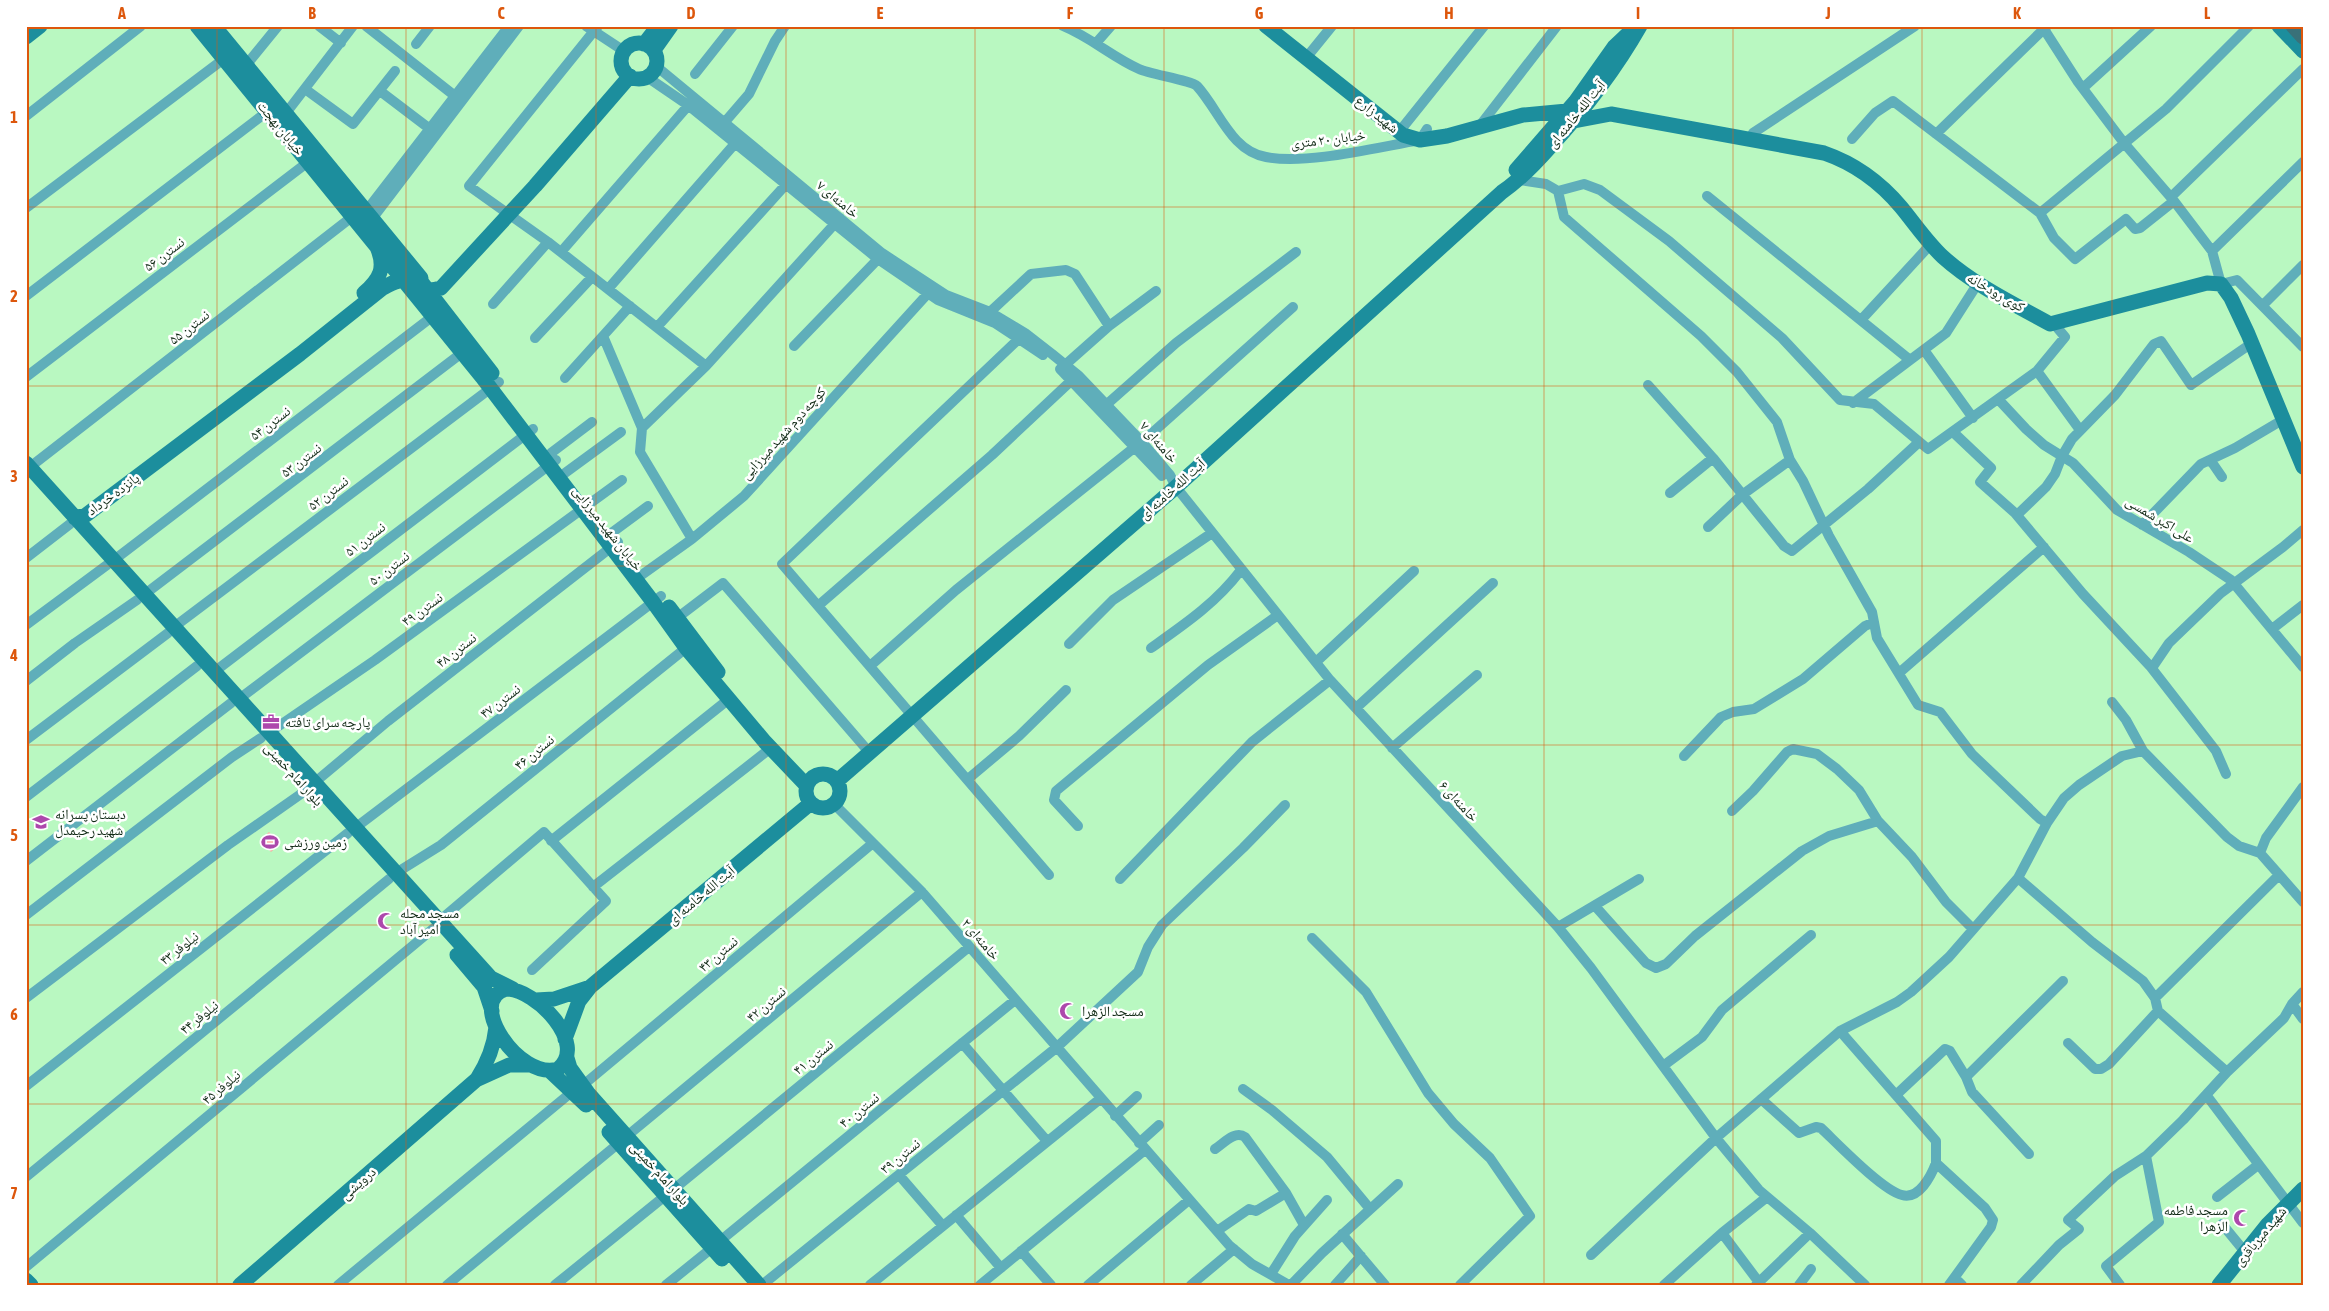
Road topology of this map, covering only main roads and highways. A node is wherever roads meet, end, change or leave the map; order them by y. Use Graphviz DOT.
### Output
graph roads {
  1 [pos="2293,26"];
  2 [pos="2303,37"];
  1 -- 2 [label="main road"];
}
